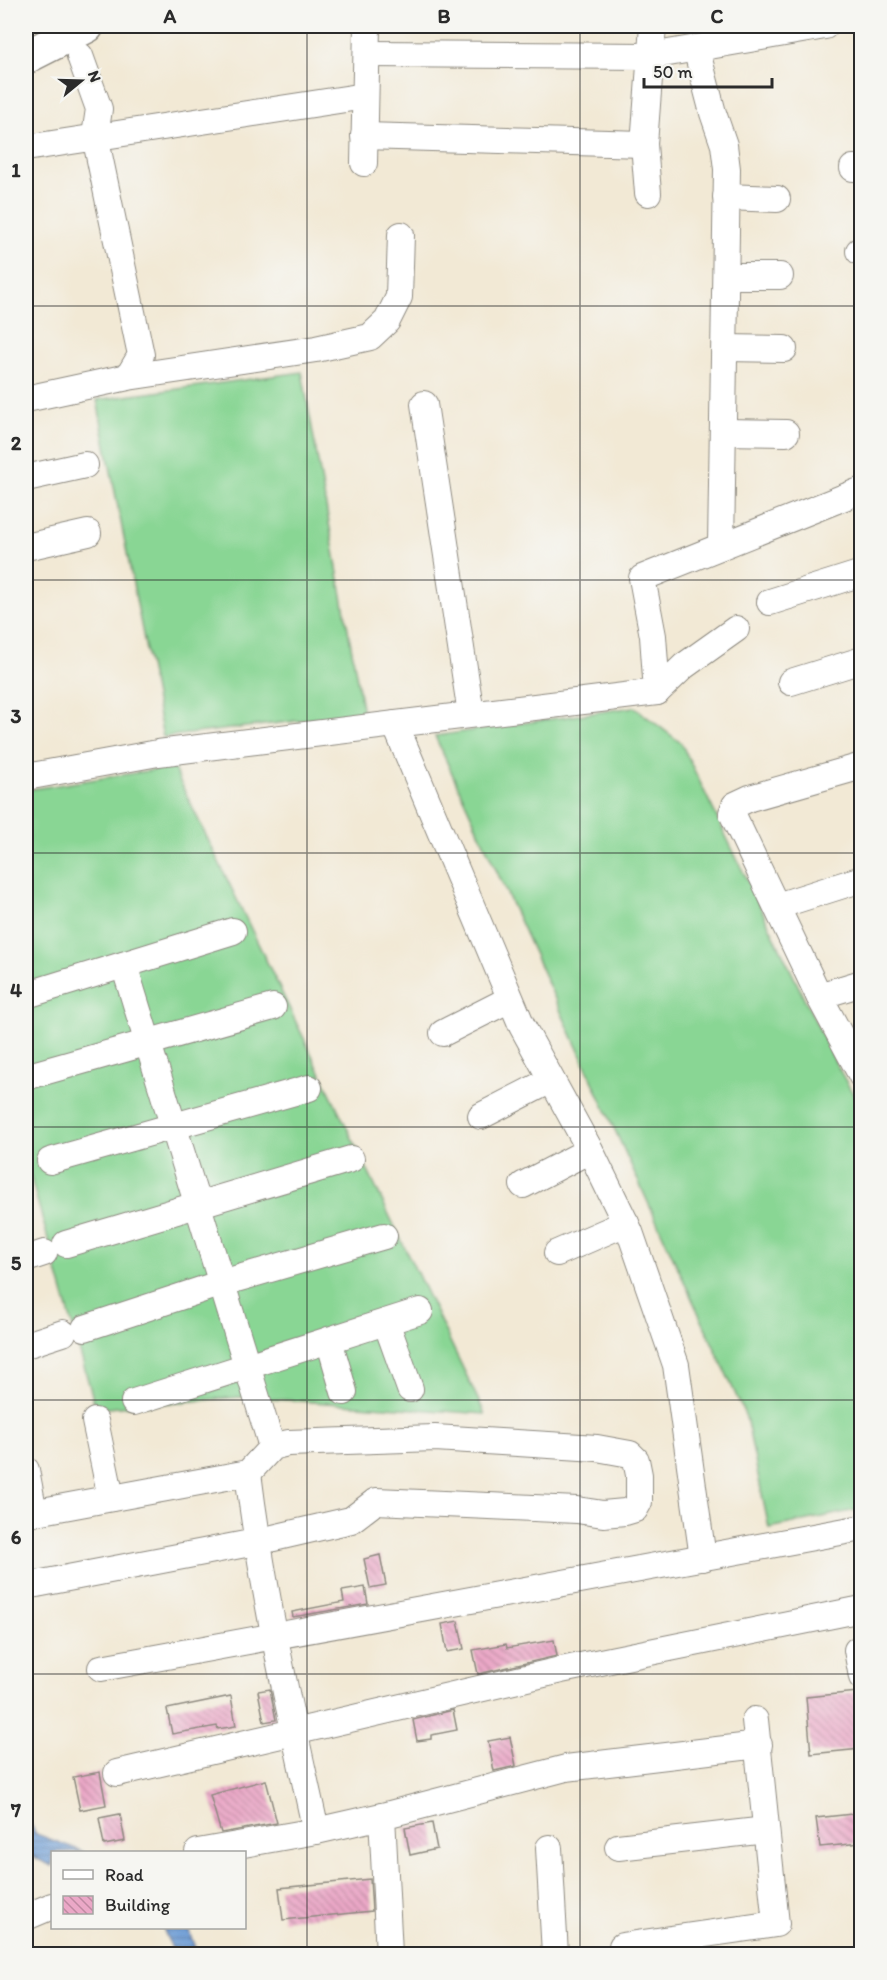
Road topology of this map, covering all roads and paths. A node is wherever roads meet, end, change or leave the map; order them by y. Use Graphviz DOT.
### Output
graph roads {
  1 [pos="367,26"];
  2 [pos="653,26"];
  3 [pos="825,26"];
  4 [pos="84,41"];
  5 [pos="696,48"];
  6 [pos="367,54"];
  7 [pos="651,56"];
  8 [pos="26,57"];
  9 [pos="365,96"];
  10 [pos="95,136"];
  11 [pos="364,136"];
  12 [pos="644,144"];
  13 [pos="26,148"];
  14 [pos="364,163"];
  15 [pos="648,193"];
  16 [pos="726,197"];
  17 [pos="777,199"];
  18 [pos="401,235"];
  19 [pos="726,276"];
  20 [pos="780,276"];
  21 [pos="725,348"];
  22 [pos="784,349"];
  23 [pos="128,378"];
  24 [pos="26,399"];
  25 [pos="424,404"];
  26 [pos="724,432"];
  27 [pos="786,433"];
  28 [pos="85,465"];
  29 [pos="26,478"];
  30 [pos="861,490"];
  31 [pos="88,533"];
  32 [pos="721,546"];
  33 [pos="26,547"];
  34 [pos="861,573"];
  35 [pos="770,602"];
  36 [pos="736,629"];
  37 [pos="861,660"];
  38 [pos="791,682"];
  39 [pos="657,692"];
  40 [pos="471,714"];
  41 [pos="395,724"];
  42 [pos="861,766"];
  43 [pos="26,777"];
  44 [pos="861,879"];
  45 [pos="777,906"];
  46 [pos="233,931"];
  47 [pos="124,965"];
  48 [pos="861,983"];
  49 [pos="26,995"];
  50 [pos="819,996"];
  51 [pos="510,999"];
  52 [pos="273,1007"];
  53 [pos="443,1033"];
  54 [pos="148,1042"];
  55 [pos="28,1076"];
  56 [pos="861,1076"];
  57 [pos="551,1080"];
  58 [pos="309,1088"];
  59 [pos="481,1116"];
  60 [pos="172,1126"];
  61 [pos="590,1150"];
  62 [pos="351,1159"];
  63 [pos="50,1161"];
  64 [pos="523,1185"];
  65 [pos="198,1206"];
  66 [pos="626,1223"];
  67 [pos="384,1236"];
  68 [pos="45,1252"];
  69 [pos="557,1253"];
  70 [pos="222,1283"];
  71 [pos="420,1311"];
  72 [pos="386,1322"];
  73 [pos="329,1340"];
  74 [pos="26,1345"];
  75 [pos="248,1366"];
  76 [pos="410,1389"];
  77 [pos="344,1392"];
  78 [pos="134,1402"];
  79 [pos="95,1421"];
  80 [pos="272,1448"];
  81 [pos="26,1470"];
  82 [pos="248,1473"];
  83 [pos="111,1498"];
  84 [pos="30,1514"];
  85 [pos="861,1528"];
  86 [pos="256,1542"];
  87 [pos="703,1558"];
  88 [pos="26,1586"];
  89 [pos="861,1609"];
  90 [pos="275,1636"];
  91 [pos="857,1650"];
  92 [pos="101,1668"];
  93 [pos="861,1677"];
  94 [pos="755,1720"];
  95 [pos="294,1733"];
  96 [pos="759,1745"];
  97 [pos="117,1773"];
  98 [pos="382,1816"];
  99 [pos="766,1830"];
  100 [pos="316,1831"];
  101 [pos="618,1847"];
  102 [pos="549,1848"];
  103 [pos="204,1851"];
  104 [pos="51,1906"];
  105 [pos="26,1917"];
  106 [pos="622,1946"];
  107 [pos="389,1954"];
  108 [pos="555,1954"];
  1 -- 6 [label="street"];
  2 -- 7 [label="street"];
  3 -- 5 [label="street"];
  4 -- 8 [label="highway"];
  4 -- 10 [label="street"];
  5 -- 7 [label="street"];
  5 -- 16 [label="street"];
  6 -- 7 [label="street"];
  6 -- 9 [label="street"];
  7 -- 12 [label="street"];
  9 -- 10 [label="street"];
  9 -- 11 [label="street"];
  10 -- 13 [label="street"];
  10 -- 23 [label="street"];
  11 -- 12 [label="street"];
  11 -- 14 [label="street"];
  12 -- 15 [label="street"];
  16 -- 17 [label="street"];
  16 -- 19 [label="street"];
  18 -- 23 [label="street"];
  19 -- 20 [label="street"];
  19 -- 21 [label="street"];
  21 -- 22 [label="street"];
  21 -- 26 [label="street"];
  23 -- 24 [label="street"];
  25 -- 40 [label="street"];
  26 -- 27 [label="street"];
  26 -- 32 [label="street"];
  28 -- 29 [label="street"];
  30 -- 32 [label="street"];
  31 -- 33 [label="street"];
  32 -- 39 [label="street"];
  34 -- 35 [label="street"];
  36 -- 39 [label="street"];
  37 -- 38 [label="street"];
  39 -- 40 [label="street"];
  40 -- 41 [label="street"];
  41 -- 43 [label="street"];
  41 -- 51 [label="street"];
  42 -- 45 [label="street"];
  44 -- 45 [label="street"];
  45 -- 50 [label="street"];
  46 -- 47 [label="street"];
  47 -- 49 [label="street"];
  47 -- 54 [label="street"];
  48 -- 50 [label="street"];
  50 -- 56 [label="street"];
  51 -- 53 [label="street"];
  51 -- 57 [label="street"];
  52 -- 54 [label="street"];
  54 -- 55 [label="street"];
  54 -- 60 [label="street"];
  57 -- 59 [label="street"];
  57 -- 61 [label="street"];
  58 -- 60 [label="street"];
  60 -- 63 [label="street"];
  60 -- 65 [label="street"];
  61 -- 64 [label="street"];
  61 -- 66 [label="street"];
  62 -- 65 [label="street"];
  65 -- 68 [label="street"];
  65 -- 70 [label="street"];
  66 -- 69 [label="street"];
  66 -- 87 [label="street"];
  67 -- 70 [label="street"];
  70 -- 74 [label="street"];
  70 -- 75 [label="street"];
  71 -- 72 [label="street"];
  72 -- 73 [label="street"];
  72 -- 76 [label="street"];
  73 -- 75 [label="street"];
  73 -- 77 [label="street"];
  75 -- 78 [label="street"];
  75 -- 80 [label="street"];
  79 -- 83 [label="street"];
  80 -- 82 [label="street"];
  80 -- 86 [label="street"];
  81 -- 84 [label="street"];
  82 -- 83 [label="street"];
  82 -- 86 [label="street"];
  83 -- 84 [label="street"];
  85 -- 87 [label="street"];
  86 -- 88 [label="street"];
  86 -- 90 [label="street"];
  87 -- 90 [label="street"];
  89 -- 95 [label="street"];
  90 -- 92 [label="street"];
  90 -- 95 [label="street"];
  91 -- 93 [label="street"];
  94 -- 96 [label="street"];
  95 -- 97 [label="street"];
  95 -- 100 [label="street"];
  96 -- 98 [label="street"];
  96 -- 99 [label="street"];
  98 -- 100 [label="street"];
  98 -- 107 [label="street"];
  99 -- 101 [label="street"];
  99 -- 106 [label="street"];
  100 -- 103 [label="street"];
  102 -- 108 [label="street"];
  104 -- 105 [label="street"];
}
